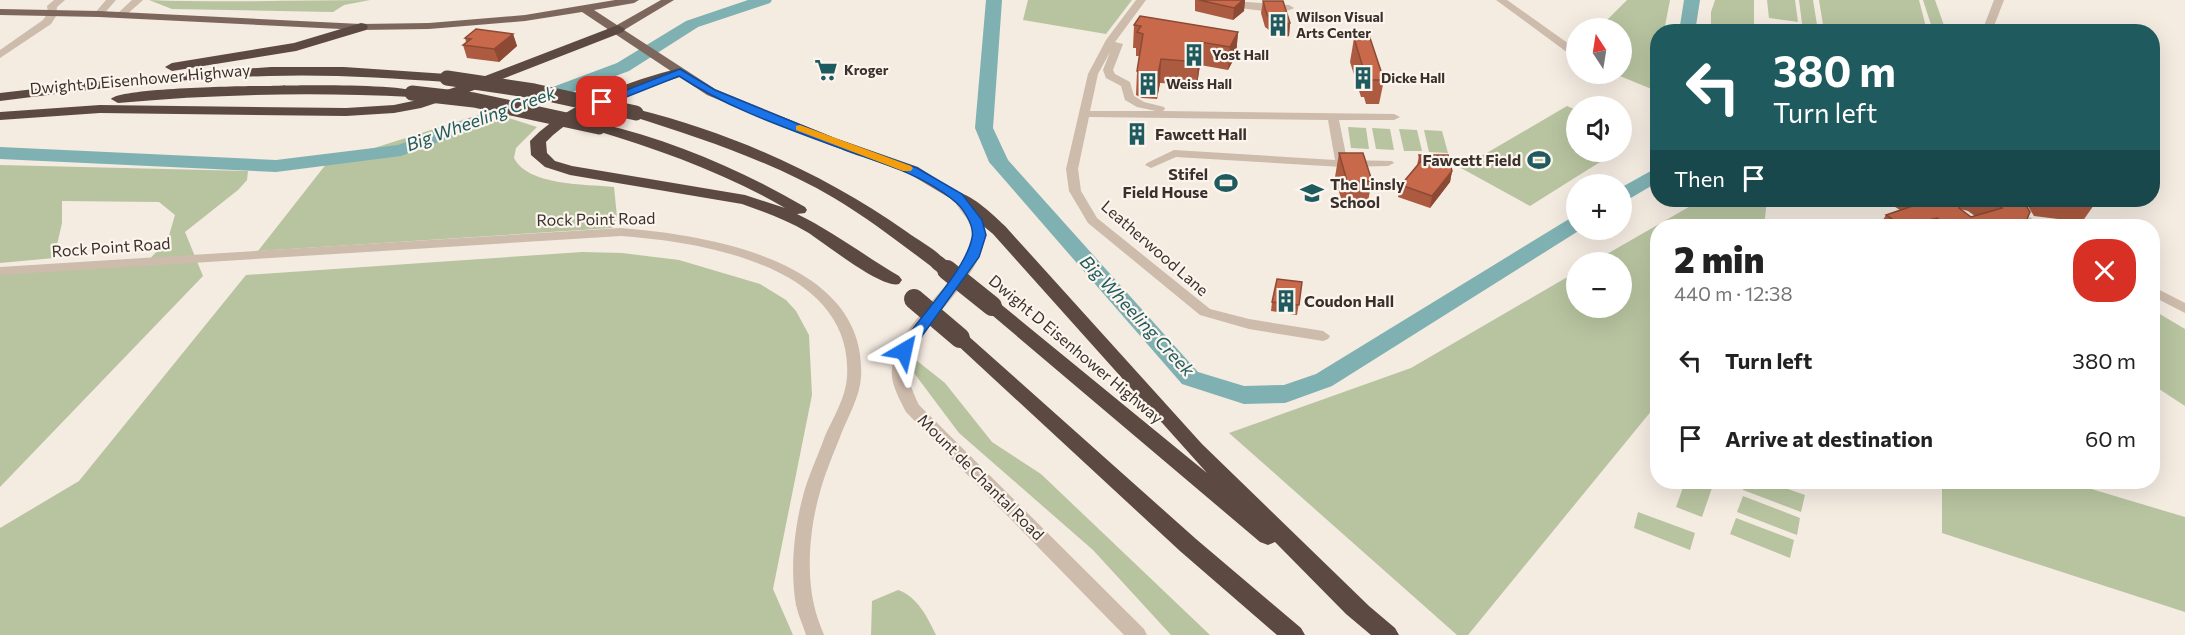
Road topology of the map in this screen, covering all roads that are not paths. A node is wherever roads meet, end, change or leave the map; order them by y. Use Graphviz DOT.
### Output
graph roads {
  1 [pos="60,0"];
  2 [pos="111,0"];
  3 [pos="138,0"];
  4 [pos="634,0"];
  5 [pos="669,0"];
  6 [pos="1141,0"];
  7 [pos="1222,0"];
  8 [pos="1501,0"];
  9 [pos="1999,0"];
  10 [pos="1289,8"];
  11 [pos="585,9"];
  12 [pos="0,12"];
  13 [pos="53,13"];
  14 [pos="99,14"];
  15 [pos="121,15"];
  16 [pos="308,24"];
  17 [pos="1990,24"];
  18 [pos="361,27"];
  19 [pos="1122,27"];
  20 [pos="622,32"];
  21 [pos="1566,47"];
  22 [pos="273,51"];
  23 [pos="0,55"];
  24 [pos="675,69"];
  25 [pos="0,96"];
  26 [pos="0,114"];
  27 [pos="1085,114"];
  28 [pos="1170,116"];
  29 [pos="1333,117"];
  30 [pos="1394,117"];
  31 [pos="1388,163"];
  32 [pos="1342,164"];
  33 [pos="1150,165"];
  34 [pos="958,197"];
  35 [pos="2006,207"];
  36 [pos="2026,219"];
  37 [pos="0,271"];
  38 [pos="893,280"];
  39 [pos="2160,295"];
  40 [pos="2185,309"];
  41 [pos="1323,336"];
  42 [pos="1362,614"];
  43 [pos="815,635"];
  44 [pos="1137,635"];
  45 [pos="1293,635"];
  46 [pos="1387,635"];
  1 -- 13 [label="street"];
  2 -- 14 [label="street"];
  3 -- 15 [label="street"];
  4 -- 11 [label="main road"];
  5 -- 20 [label="main road"];
  6 -- 19 [label="street, Leatherwood Lane"];
  7 -- 10 [label="street"];
  8 -- 21 [label="street"];
  9 -- 17 [label="street"];
  11 -- 18 [label="main road"];
  11 -- 20 [label="main road, Mount de Chantal Road"];
  12 -- 13 [label="main road"];
  13 -- 14 [label="main road"];
  13 -- 23 [label="street"];
  14 -- 15 [label="main road"];
  15 -- 16 [label="main road"];
  16 -- 18 [label="main road"];
  16 -- 22 [label="highway"];
  18 -- 22 [label="highway"];
  19 -- 27 [label="street, Leatherwood Lane"];
  19 -- 28 [label="street"];
  20 -- 24 [label="main road, Mount de Chantal Road"];
  20 -- 26 [label="highway"];
  22 -- 25 [label="highway"];
  24 -- 34 [label="main road, Mount de Chantal Road"];
  24 -- 38 [label="highway"];
  25 -- 42 [label="highway, Dwight D Eisenhower Highway, bridge"];
  26 -- 38 [label="highway, Dwight D Eisenhower Highway, bridge"];
  27 -- 28 [label="street"];
  27 -- 41 [label="street, Leatherwood Lane"];
  28 -- 29 [label="street"];
  29 -- 30 [label="street"];
  29 -- 32 [label="street"];
  31 -- 32 [label="street"];
  32 -- 33 [label="street"];
  34 -- 42 [label="highway"];
  34 -- 44 [label="street, Mount de Chantal Road"];
  35 -- 36 [label="street"];
  37 -- 43 [label="street, Rock Point Road"];
  38 -- 45 [label="highway, Dwight D Eisenhower Highway, bridge"];
  39 -- 40 [label="street"];
  42 -- 46 [label="highway, Dwight D Eisenhower Highway"];
}
